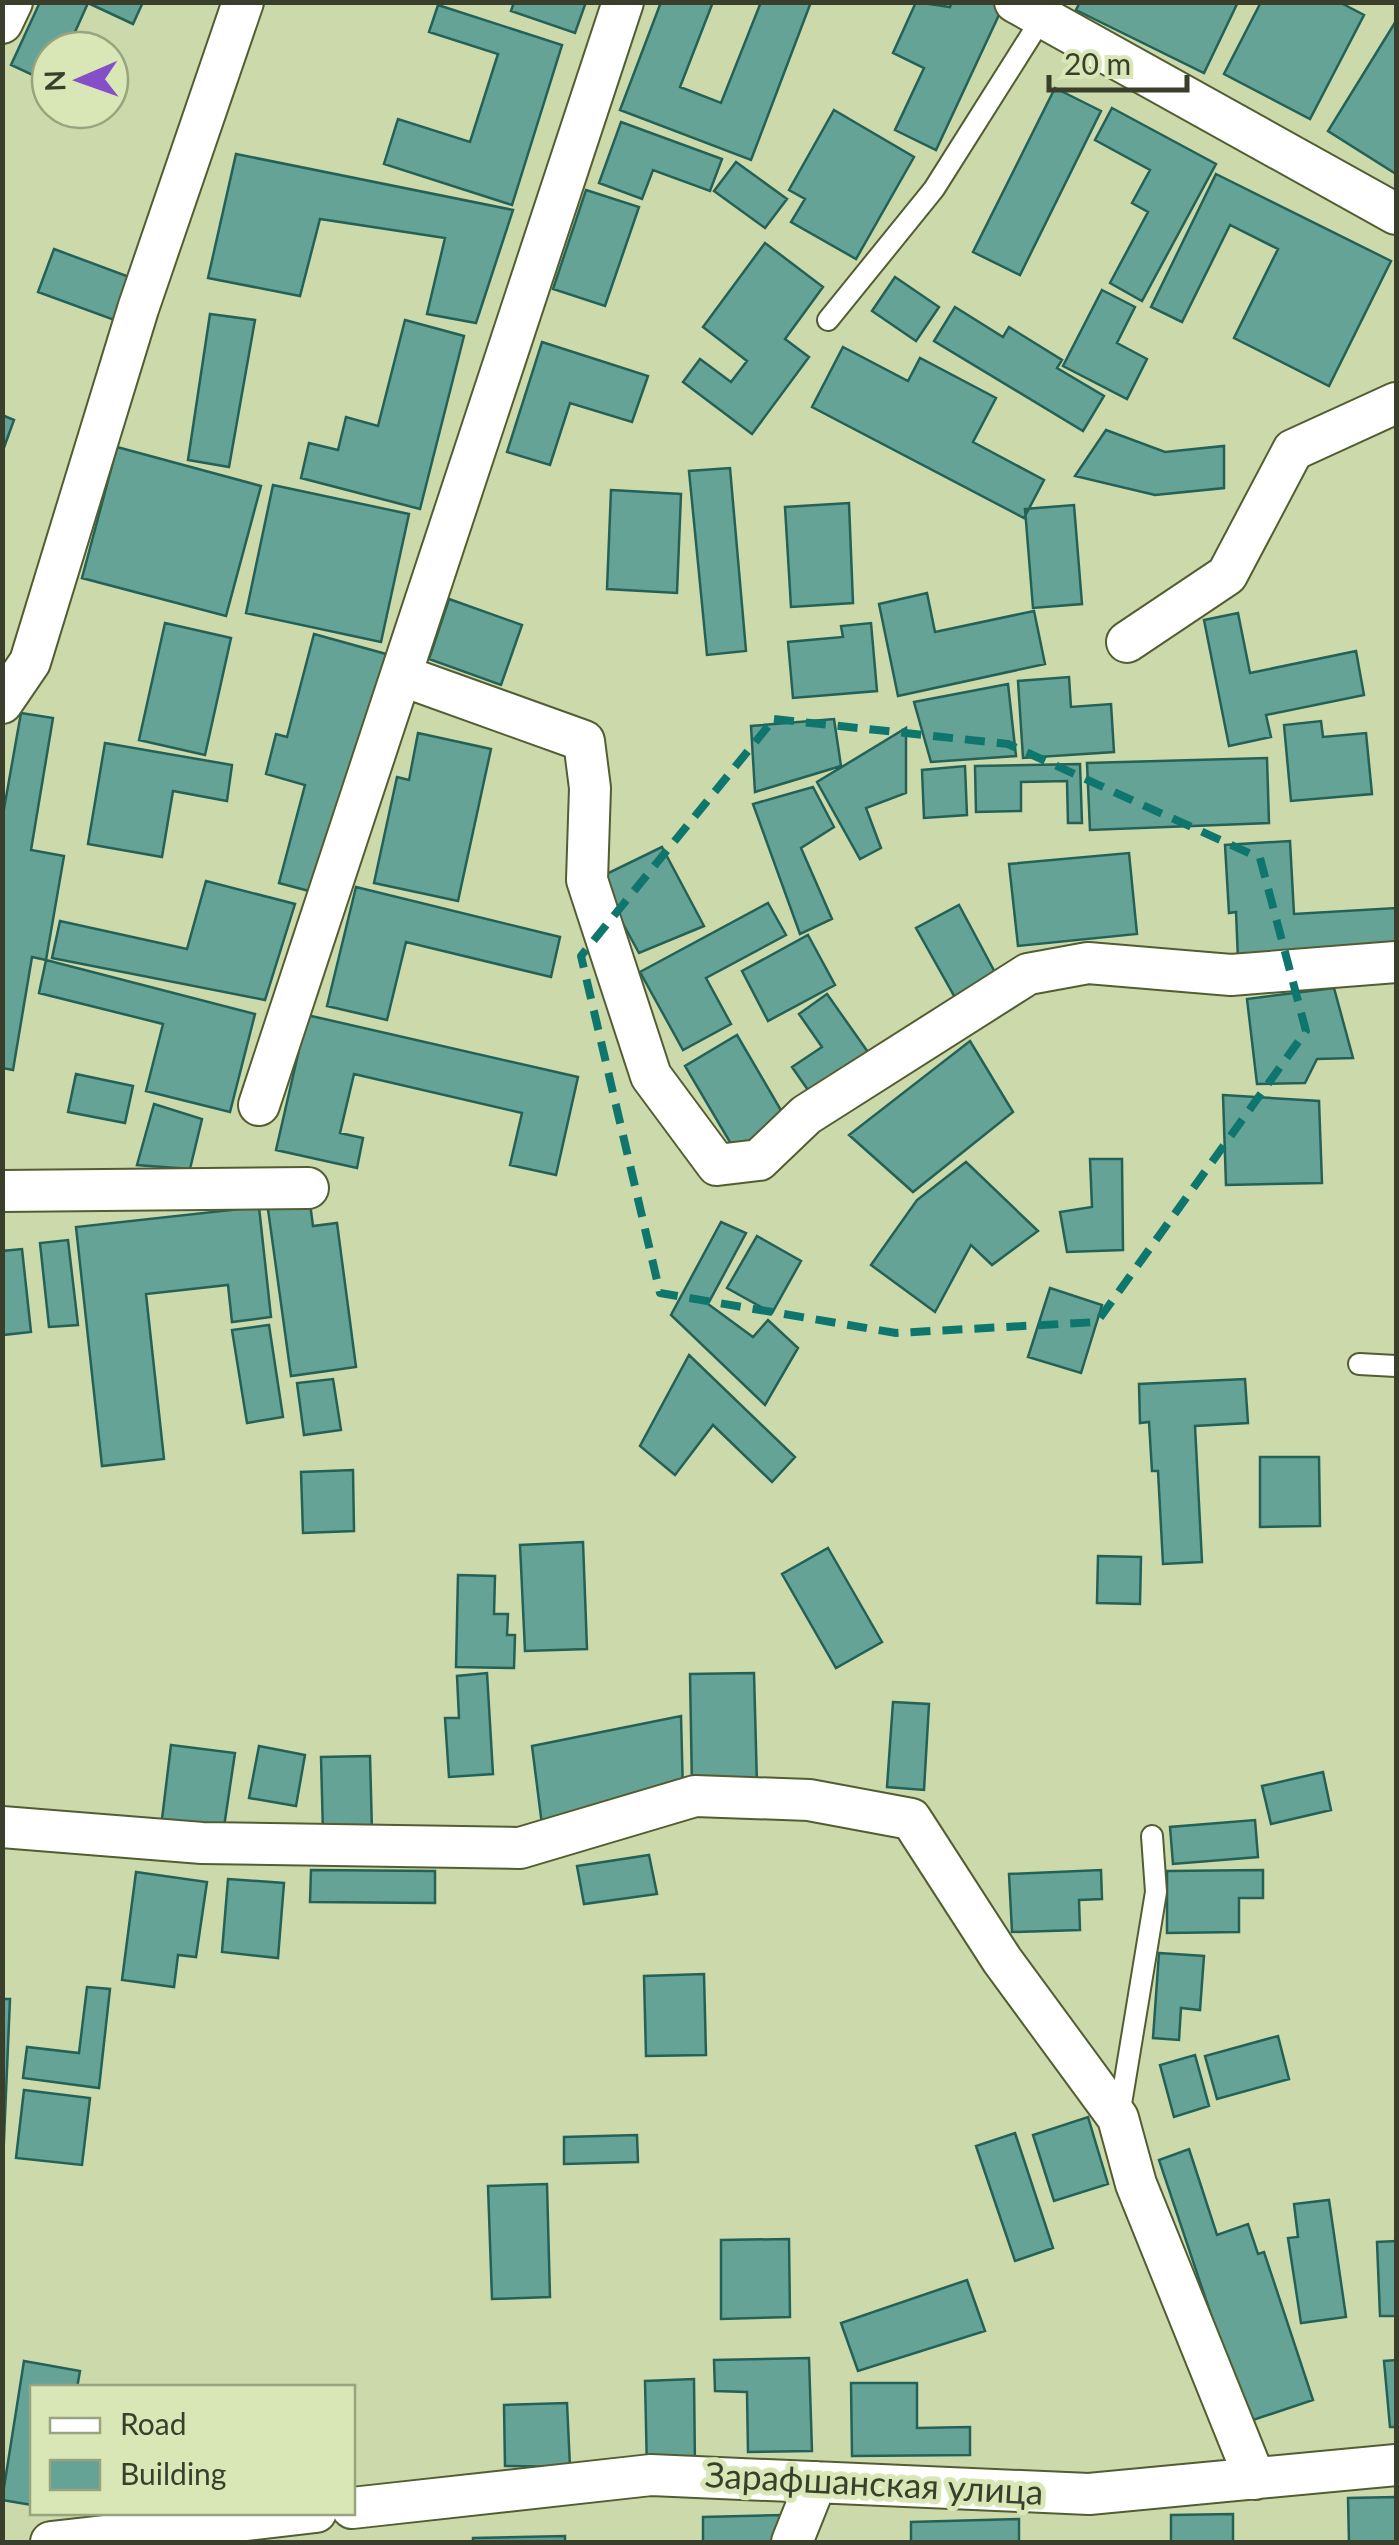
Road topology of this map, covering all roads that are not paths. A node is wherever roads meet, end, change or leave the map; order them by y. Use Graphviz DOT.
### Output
graph roads {
  1 [pos="12,2"];
  2 [pos="243,2"];
  3 [pos="623,2"];
  4 [pos="1028,10"];
  5 [pos="2,23"];
  6 [pos="1396,214"];
  7 [pos="828,320"];
  8 [pos="1396,402"];
  9 [pos="1127,642"];
  10 [pos="404,676"];
  11 [pos="2,703"];
  12 [pos="1396,962"];
  13 [pos="260,1105"];
  14 [pos="308,1188"];
  15 [pos="2,1190"];
  16 [pos="1359,1364"];
  17 [pos="1396,1366"];
  18 [pos="2,1827"];
  19 [pos="1152,1836"];
  20 [pos="1118,2118"];
  21 [pos="1396,2464"];
  22 [pos="1254,2479"];
  23 [pos="816,2482"];
  24 [pos="355,2508"];
  25 [pos="290,2515"];
  26 [pos="51,2542"];
  27 [pos="792,2542"];
  1 -- 5 [label="street"];
  2 -- 11 [label="street"];
  3 -- 10 [label="street"];
  4 -- 6 [label="street"];
  4 -- 7 [label="lane"];
  8 -- 9 [label="street"];
  10 -- 12 [label="street"];
  10 -- 13 [label="street"];
  14 -- 15 [label="street"];
  16 -- 17 [label="lane"];
  18 -- 20 [label="street"];
  19 -- 20 [label="lane"];
  20 -- 22 [label="street"];
  21 -- 22 [label="street, Зарафшанская улица"];
  22 -- 23 [label="street, Зарафшанская улица"];
  23 -- 24 [label="street, Зарафшанская улица"];
  23 -- 27 [label="street"];
  25 -- 26 [label="street"];
}
